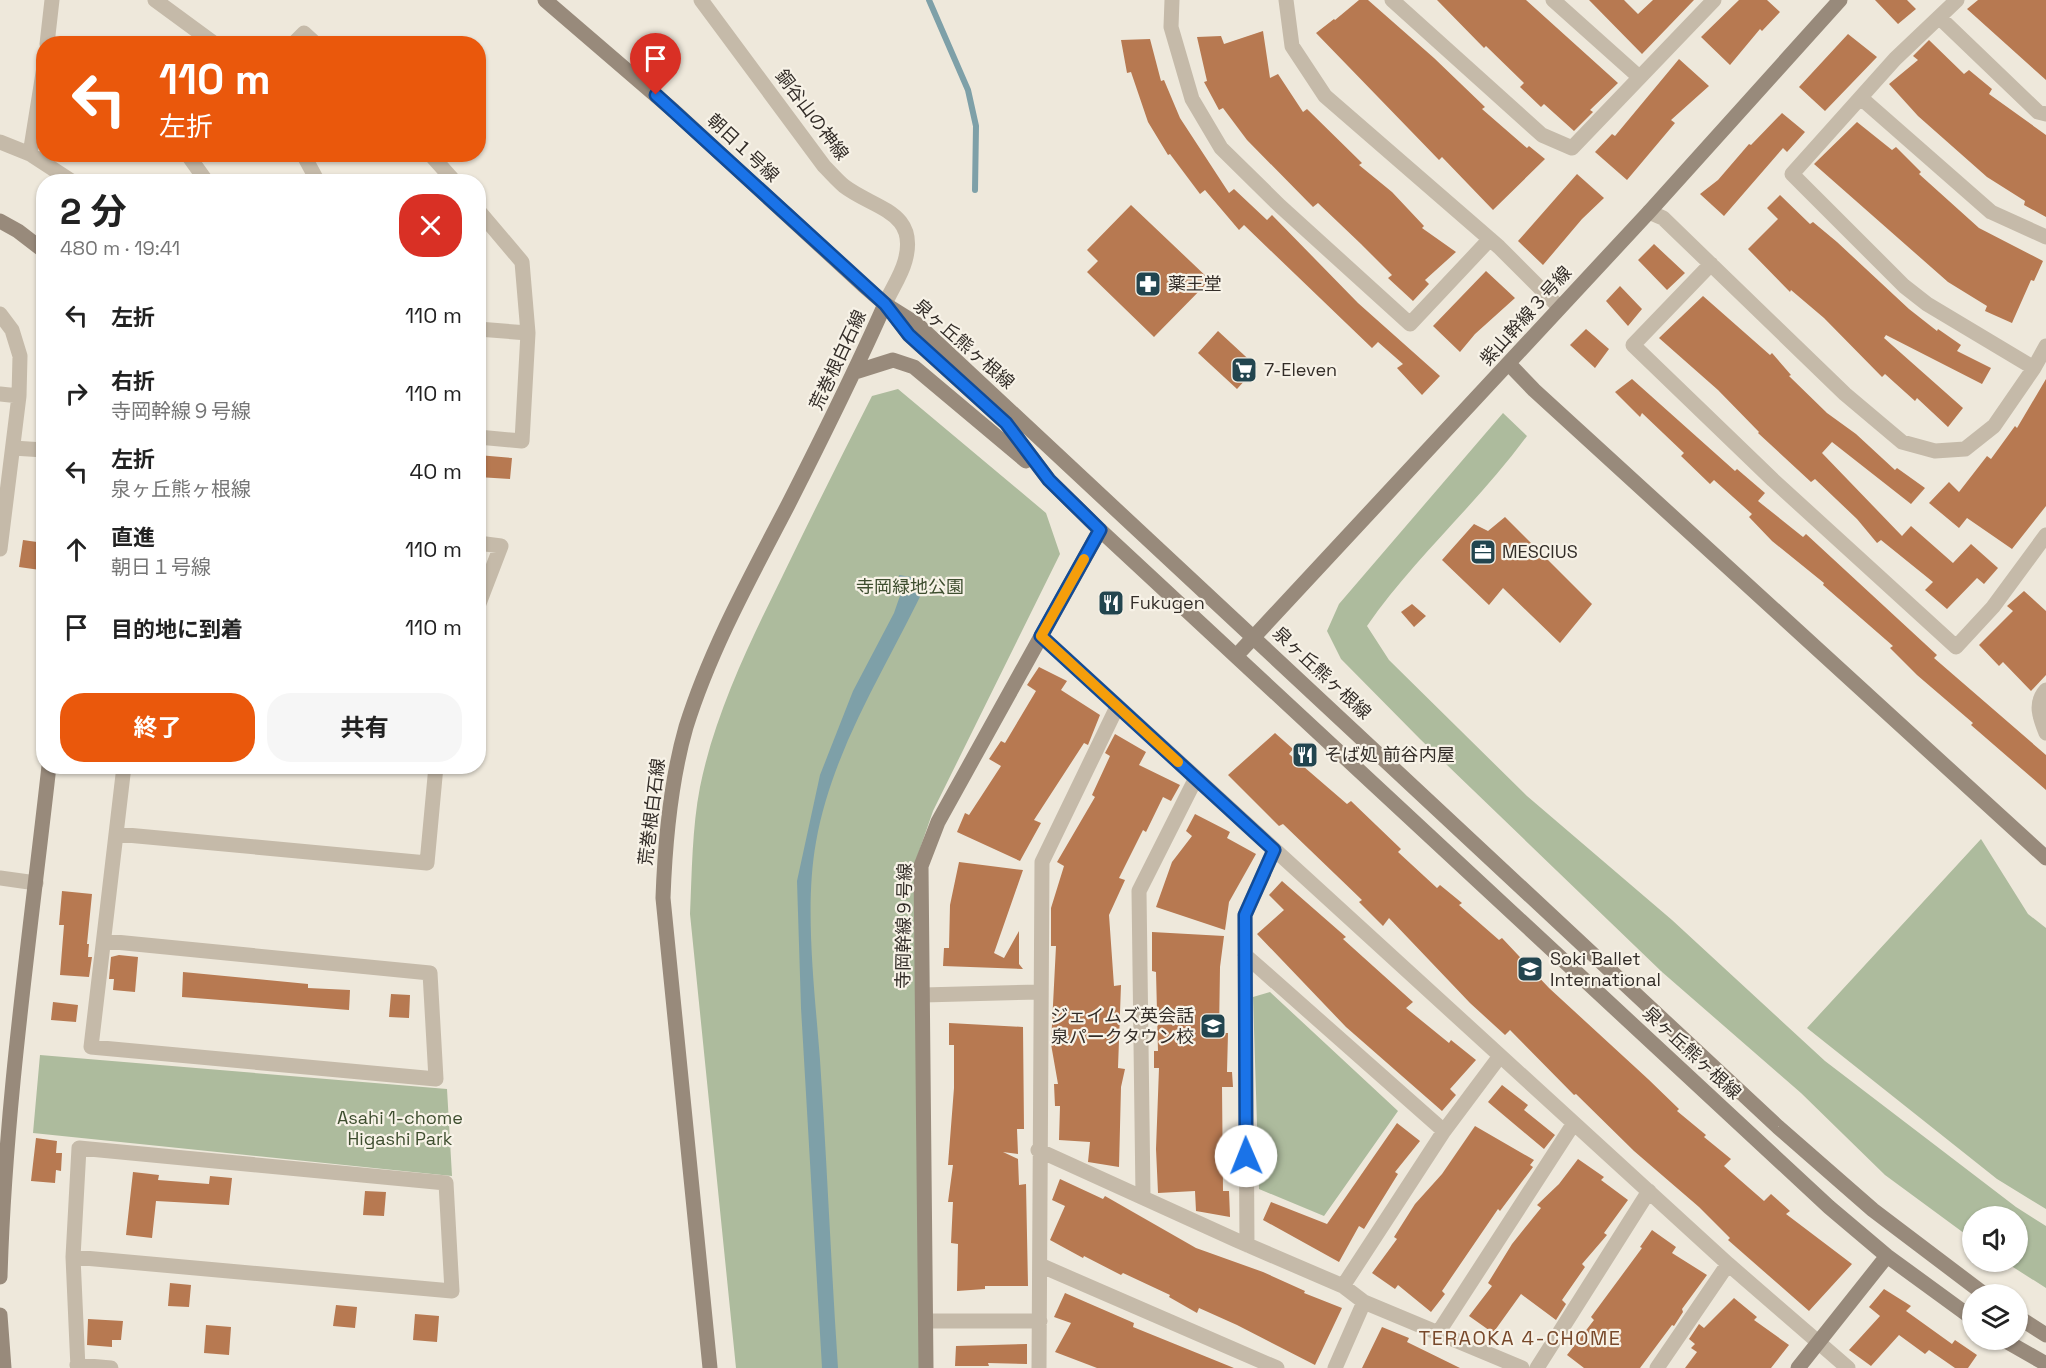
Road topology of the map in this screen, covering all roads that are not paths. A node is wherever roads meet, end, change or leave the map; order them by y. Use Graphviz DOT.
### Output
graph roads {
  1 [pos="52,0"];
  2 [pos="155,0"];
  3 [pos="545,0"];
  4 [pos="701,0"];
  5 [pos="1173,0"];
  6 [pos="1286,0"];
  7 [pos="1392,0"];
  8 [pos="1553,0"];
  9 [pos="1714,0"];
  10 [pos="1840,0"];
  11 [pos="1957,0"];
  12 [pos="1940,18"];
  13 [pos="48,36"];
  14 [pos="203,36"];
  15 [pos="1638,76"];
  16 [pos="1861,98"];
  17 [pos="2046,114"];
  18 [pos="36,117"];
  19 [pos="0,142"];
  20 [pos="30,154"];
  21 [pos="36,158"];
  22 [pos="42,162"];
  23 [pos="61,174"];
  24 [pos="1649,212"];
  25 [pos="486,219"];
  26 [pos="0,221"];
  27 [pos="2046,237"];
  28 [pos="1490,239"];
  29 [pos="36,245"];
  30 [pos="1711,264"];
  31 [pos="885,304"];
  32 [pos="1559,307"];
  33 [pos="0,314"];
  34 [pos="486,330"];
  35 [pos="528,333"];
  36 [pos="2046,345"];
  37 [pos="1509,364"];
  38 [pos="2034,368"];
  39 [pos="855,372"];
  40 [pos="0,394"];
  41 [pos="19,396"];
  42 [pos="486,438"];
  43 [pos="13,448"];
  44 [pos="36,449"];
  45 [pos="1049,480"];
  46 [pos="3,500"];
  47 [pos="1100,530"];
  48 [pos="2046,535"];
  49 [pos="486,544"];
  50 [pos="0,549"];
  51 [pos="486,585"];
  52 [pos="1041,636"];
  53 [pos="1255,637"];
  54 [pos="1237,656"];
  55 [pos="2046,690"];
  56 [pos="1117,707"];
  57 [pos="2046,733"];
  58 [pos="49,774"];
  59 [pos="123,774"];
  60 [pos="435,774"];
  61 [pos="1196,778"];
  62 [pos="116,834"];
  63 [pos="1274,850"];
  64 [pos="2046,858"];
  65 [pos="0,878"];
  66 [pos="36,883"];
  67 [pos="105,941"];
  68 [pos="1245,955"];
  69 [pos="1040,992"];
  70 [pos="922,995"];
  71 [pos="1500,1056"];
  72 [pos="1574,1123"];
  73 [pos="1444,1131"];
  74 [pos="1038,1150"];
  75 [pos="1649,1191"];
  76 [pos="1143,1196"];
  77 [pos="1247,1245"];
  78 [pos="1887,1256"];
  79 [pos="73,1257"];
  80 [pos="1728,1264"];
  81 [pos="1042,1266"];
  82 [pos="0,1277"];
  83 [pos="1971,1284"];
  84 [pos="1343,1286"];
  85 [pos="1364,1302"];
  86 [pos="1962,1311"];
  87 [pos="0,1315"];
  88 [pos="926,1321"];
  89 [pos="1040,1321"];
  90 [pos="2028,1323"];
  91 [pos="1438,1333"];
  92 [pos="2046,1335"];
  93 [pos="1817,1344"];
  94 [pos="2022,1350"];
  95 [pos="2046,1364"];
  96 [pos="78,1366"];
  97 [pos="4,1368"];
  98 [pos="111,1368"];
  99 [pos="710,1368"];
  100 [pos="926,1368"];
  101 [pos="1039,1368"];
  102 [pos="1277,1368"];
  103 [pos="1335,1368"];
  104 [pos="1522,1368"];
  105 [pos="1537,1368"];
  106 [pos="1657,1368"];
  107 [pos="1798,1368"];
  108 [pos="1848,1368"];
  1 -- 13 [label="street"];
  2 -- 14 [label="street"];
  3 -- 31 [label="street, 朝日１号線"];
  4 -- 31 [label="street, 銅谷山の神線"];
  5 -- 28 [label="street"];
  6 -- 28 [label="street"];
  7 -- 15 [label="street"];
  8 -- 15 [label="street"];
  9 -- 15 [label="street"];
  10 -- 24 [label="street, 紫山幹線３号線"];
  11 -- 12 [label="street"];
  12 -- 16 [label="street"];
  12 -- 17 [label="street"];
  16 -- 27 [label="street"];
  16 -- 38 [label="street"];
  18 -- 20 [label="street"];
  19 -- 20 [label="street"];
  20 -- 21 [label="street"];
  22 -- 23 [label="street"];
  24 -- 30 [label="street"];
  24 -- 32 [label="street, 紫山幹線３号線"];
  25 -- 35 [label="street"];
  26 -- 29 [label="street"];
  28 -- 32 [label="street"];
  30 -- 38 [label="street"];
  30 -- 48 [label="street"];
  31 -- 39 [label="street, 荒巻根白石線"];
  31 -- 45 [label="street, 泉ヶ丘熊ヶ根線"];
  31 -- 53 [label="street, 泉ヶ丘熊ヶ根線"];
  32 -- 37 [label="street, 紫山幹線３号線"];
  33 -- 41 [label="street"];
  34 -- 35 [label="street"];
  35 -- 42 [label="street"];
  36 -- 38 [label="street"];
  37 -- 53 [label="street, 紫山幹線３号線"];
  37 -- 64 [label="street"];
  39 -- 45 [label="street"];
  39 -- 99 [label="street, 荒巻根白石線"];
  40 -- 41 [label="street"];
  41 -- 43 [label="street"];
  43 -- 44 [label="street"];
  43 -- 46 [label="street"];
  45 -- 47 [label="street, 泉ヶ丘熊ヶ根線"];
  46 -- 50 [label="street"];
  47 -- 52 [label="street, 寺岡幹線９号線"];
  47 -- 54 [label="street, 泉ヶ丘熊ヶ根線"];
  49 -- 51 [label="street"];
  52 -- 56 [label="street"];
  52 -- 70 [label="street, 寺岡幹線９号線"];
  53 -- 54 [label="street, 紫山幹線３号線"];
  53 -- 83 [label="street, 泉ヶ丘熊ヶ根線"];
  54 -- 78 [label="street, 泉ヶ丘熊ヶ根線"];
  55 -- 57 [label="street"];
  56 -- 61 [label="street"];
  56 -- 69 [label="street"];
  58 -- 66 [label="street"];
  59 -- 62 [label="street"];
  60 -- 62 [label="street"];
  61 -- 63 [label="street"];
  61 -- 76 [label="street"];
  62 -- 67 [label="street"];
  63 -- 68 [label="street"];
  63 -- 71 [label="street"];
  65 -- 66 [label="street"];
  66 -- 82 [label="street"];
  67 -- 67 [label="street"];
  68 -- 73 [label="street"];
  68 -- 77 [label="street"];
  69 -- 70 [label="street"];
  69 -- 74 [label="street"];
  70 -- 88 [label="street, 寺岡幹線９号線"];
  71 -- 72 [label="street"];
  71 -- 73 [label="street"];
  72 -- 75 [label="street"];
  72 -- 91 [label="street"];
  73 -- 84 [label="street"];
  74 -- 76 [label="street"];
  74 -- 81 [label="street"];
  75 -- 80 [label="street"];
  75 -- 105 [label="street"];
  76 -- 77 [label="street"];
  77 -- 84 [label="street"];
  78 -- 86 [label="street, 泉ヶ丘熊ヶ根線"];
  78 -- 93 [label="street"];
  79 -- 79 [label="street"];
  79 -- 96 [label="street"];
  80 -- 93 [label="street"];
  80 -- 106 [label="street"];
  81 -- 89 [label="street"];
  81 -- 102 [label="street"];
  84 -- 85 [label="street"];
  85 -- 91 [label="street"];
  85 -- 103 [label="street"];
  87 -- 97 [label="street"];
  88 -- 89 [label="street"];
  88 -- 100 [label="street, 寺岡幹線９号線"];
  89 -- 101 [label="street"];
  90 -- 92 [label="street"];
  91 -- 104 [label="street"];
  93 -- 107 [label="street"];
  93 -- 108 [label="street"];
  94 -- 95 [label="street"];
  96 -- 98 [label="street"];
}
